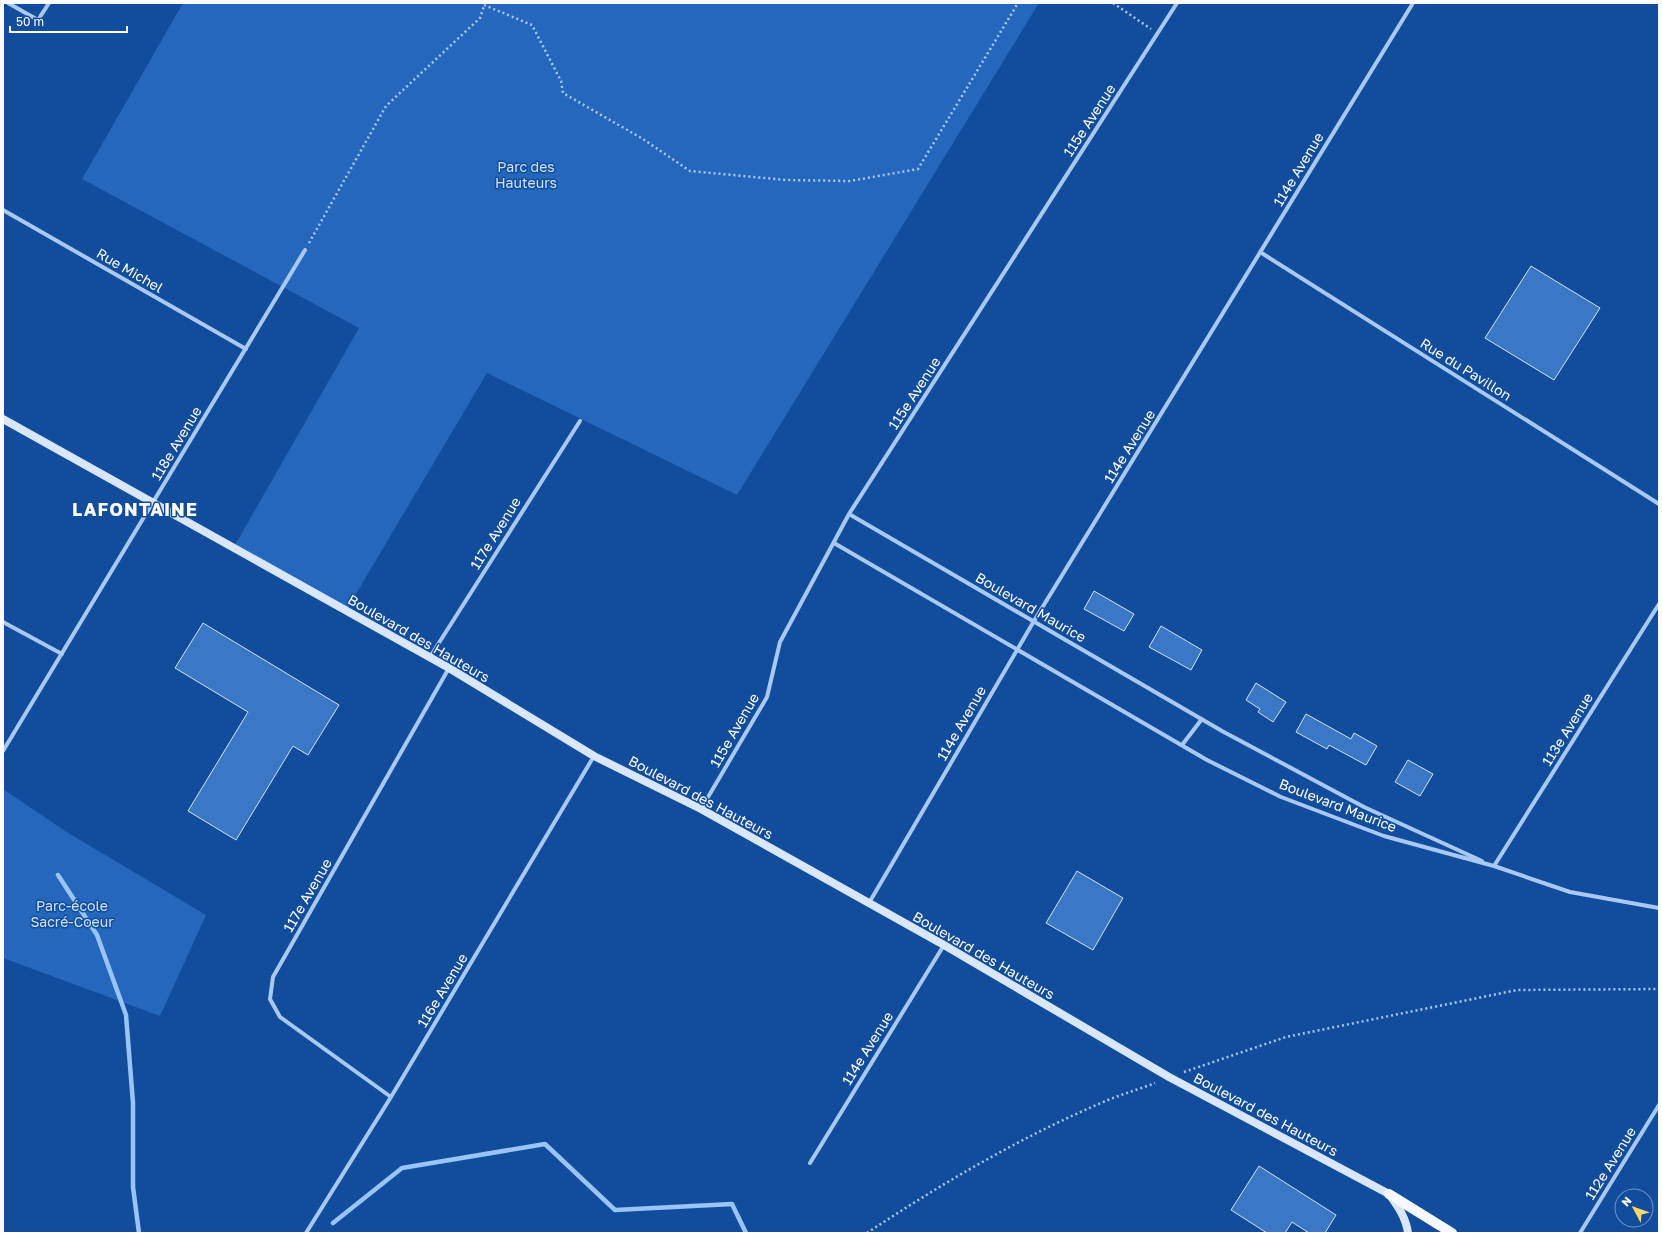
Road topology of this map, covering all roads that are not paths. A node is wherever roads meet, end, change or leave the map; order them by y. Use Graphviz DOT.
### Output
graph roads {
  1 [pos="8,3"];
  2 [pos="49,3"];
  3 [pos="1176,3"];
  4 [pos="1413,3"];
  5 [pos="3,210"];
  6 [pos="306,250"];
  7 [pos="1260,252"];
  8 [pos="246,349"];
  9 [pos="3,419"];
  10 [pos="580,421"];
  11 [pos="153,503"];
  12 [pos="1659,504"];
  13 [pos="849,514"];
  14 [pos="834,543"];
  15 [pos="1659,604"];
  16 [pos="1034,621"];
  17 [pos="3,622"];
  18 [pos="1017,650"];
  19 [pos="62,654"];
  20 [pos="430,658"];
  21 [pos="449,668"];
  22 [pos="1202,719"];
  23 [pos="1182,745"];
  24 [pos="3,751"];
  25 [pos="594,756"];
  26 [pos="701,809"];
  27 [pos="1494,866"];
  28 [pos="868,903"];
  29 [pos="1659,908"];
  30 [pos="944,945"];
  31 [pos="391,1096"];
  32 [pos="1659,1105"];
  33 [pos="810,1162"];
  34 [pos="1389,1194"];
  35 [pos="306,1233"];
  36 [pos="1408,1233"];
  37 [pos="1452,1233"];
  38 [pos="1580,1233"];
  1 -- 2 [label="street"];
  3 -- 13 [label="street, 115e Avenue"];
  4 -- 7 [label="street, 114e Avenue"];
  5 -- 8 [label="street, Rue Michel"];
  6 -- 8 [label="street, 118e Avenue"];
  7 -- 12 [label="street, Rue du Pavillon"];
  7 -- 16 [label="street, 114e Avenue"];
  8 -- 11 [label="street, 118e Avenue"];
  9 -- 11 [label="main road, Boulevard des Hauteurs"];
  10 -- 20 [label="street, 117e Avenue"];
  11 -- 19 [label="street, 118e Avenue"];
  11 -- 20 [label="main road, Boulevard des Hauteurs"];
  13 -- 14 [label="street, 115e Avenue"];
  13 -- 16 [label="street, Boulevard Maurice"];
  14 -- 18 [label="street, Boulevard Maurice"];
  14 -- 26 [label="street, 115e Avenue"];
  15 -- 27 [label="street, 113e Avenue"];
  16 -- 18 [label="street, 114e Avenue"];
  16 -- 22 [label="street, Boulevard Maurice"];
  17 -- 19 [label="street"];
  18 -- 23 [label="street, Boulevard Maurice"];
  18 -- 28 [label="street, 114e Avenue"];
  19 -- 24 [label="street, 118e Avenue"];
  20 -- 21 [label="main road, Boulevard des Hauteurs"];
  21 -- 25 [label="main road, Boulevard des Hauteurs"];
  21 -- 31 [label="street, 117e Avenue"];
  22 -- 23 [label="street"];
  22 -- 27 [label="street, Boulevard Maurice"];
  23 -- 27 [label="street, Boulevard Maurice"];
  25 -- 26 [label="main road, Boulevard des Hauteurs"];
  25 -- 31 [label="street, 116e Avenue"];
  26 -- 28 [label="main road, Boulevard des Hauteurs"];
  27 -- 29 [label="street, Boulevard Maurice"];
  28 -- 30 [label="main road, Boulevard des Hauteurs"];
  30 -- 33 [label="street, 114e Avenue"];
  30 -- 34 [label="main road, Boulevard des Hauteurs"];
  31 -- 35 [label="street, 116e Avenue"];
  32 -- 38 [label="street, 112e Avenue"];
  34 -- 36 [label="main road"];
  34 -- 37 [label="main road"];
}
